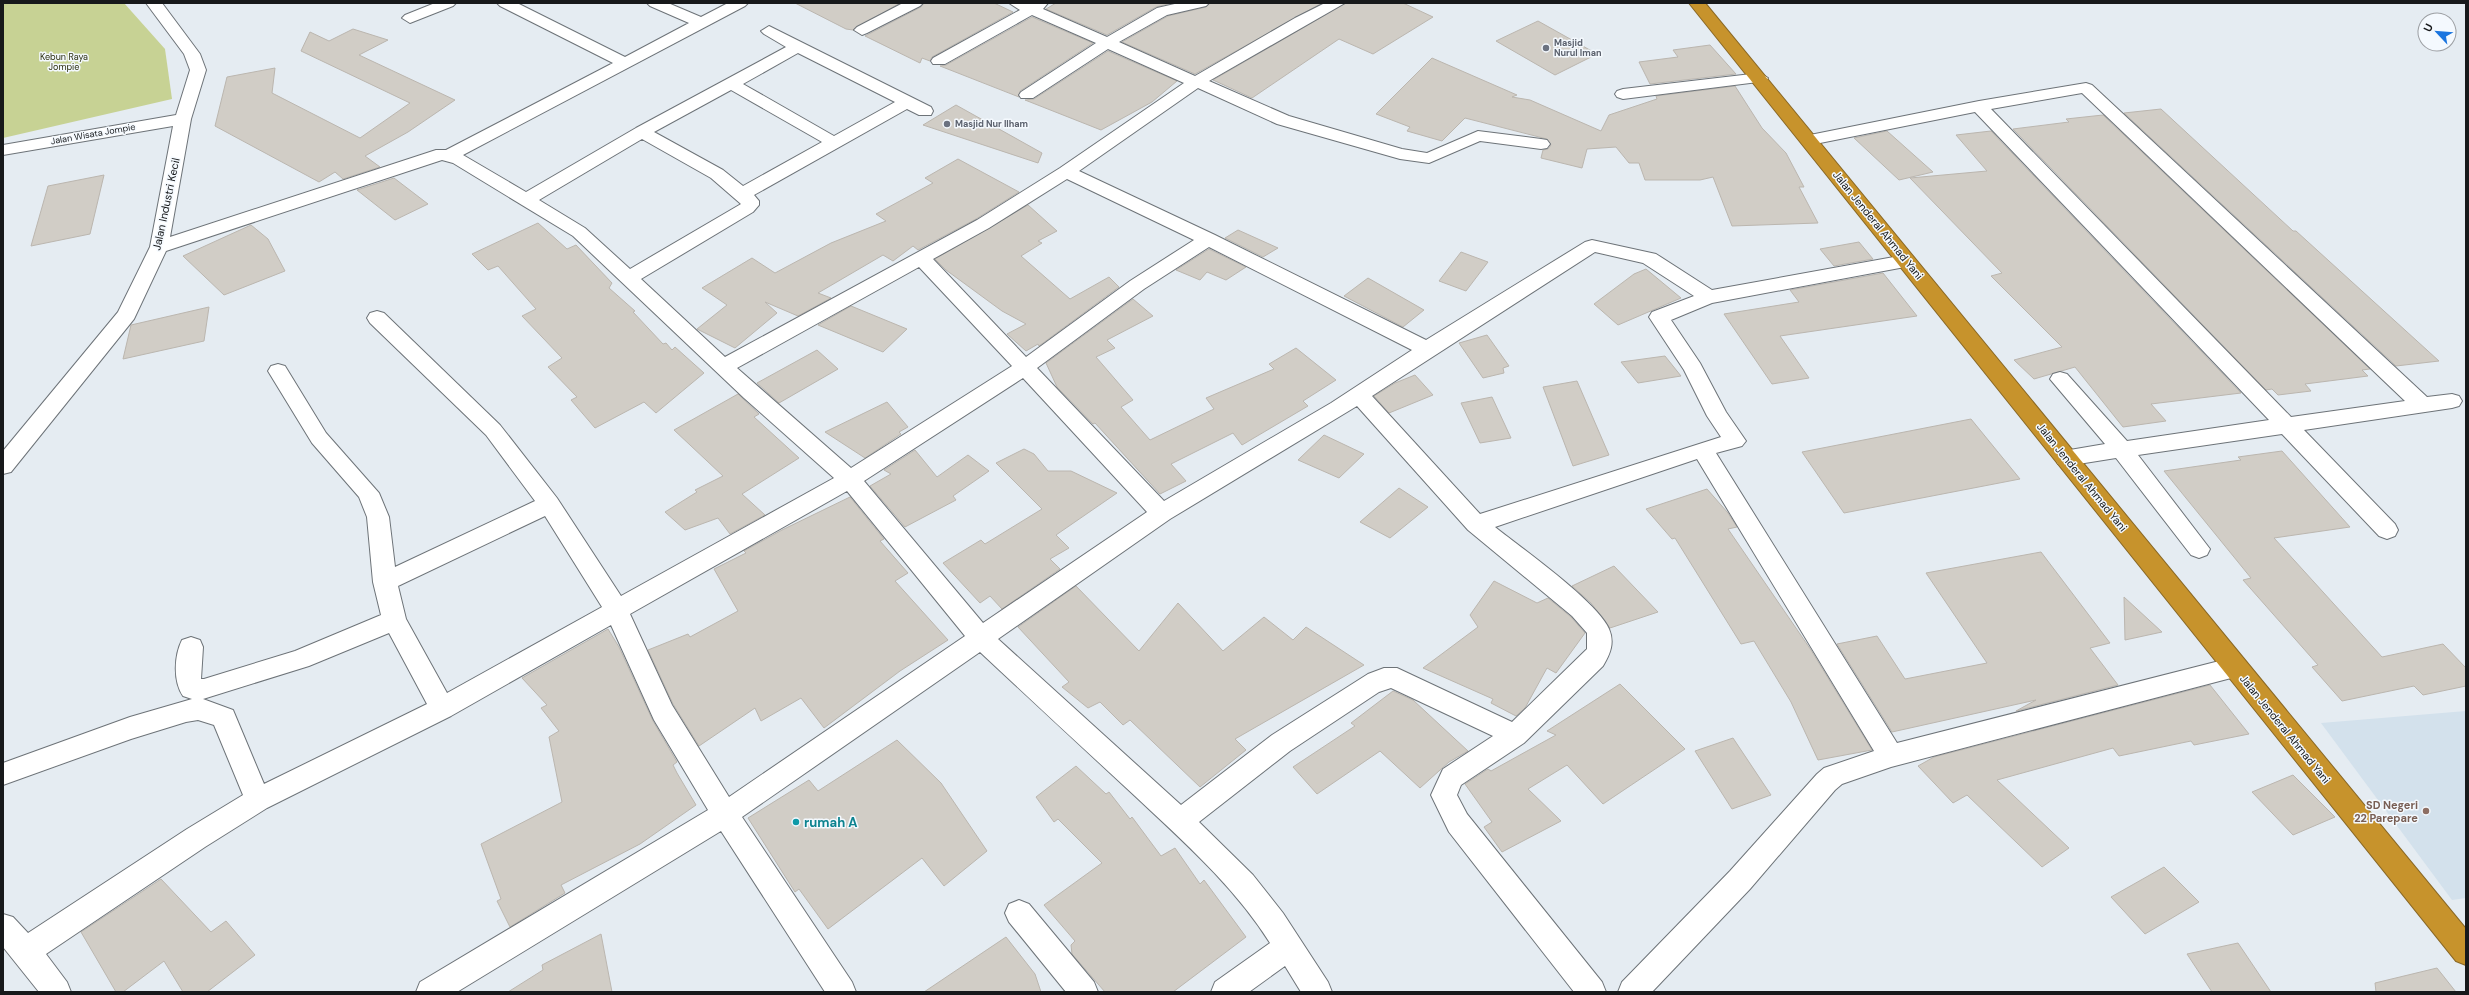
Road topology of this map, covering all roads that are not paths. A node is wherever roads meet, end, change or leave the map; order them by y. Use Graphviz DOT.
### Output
graph roads {
  1 [pos="154,3"];
  2 [pos="448,3"];
  3 [pos="505,3"];
  4 [pos="655,3"];
  5 [pos="740,3"];
  6 [pos="915,3"];
  7 [pos="1201,3"];
  8 [pos="1337,3"];
  9 [pos="1697,3"];
  10 [pos="1030,5"];
  11 [pos="410,18"];
  12 [pos="701,23"];
  13 [pos="862,30"];
  14 [pos="769,31"];
  15 [pos="1107,43"];
  16 [pos="798,47"];
  17 [pos="939,61"];
  18 [pos="625,63"];
  19 [pos="1760,78"];
  20 [pos="1196,82"];
  21 [pos="732,84"];
  22 [pos="1623,94"];
  23 [pos="1027,95"];
  24 [pos="907,102"];
  25 [pos="1979,106"];
  26 [pos="925,111"];
  27 [pos="183,119"];
  28 [pos="642,132"];
  29 [pos="1810,140"];
  30 [pos="835,143"];
  31 [pos="1541,144"];
  32 [pos="3,150"];
  33 [pos="449,155"];
  34 [pos="1066,172"];
  35 [pos="742,194"];
  36 [pos="528,199"];
  37 [pos="1208,239"];
  38 [pos="159,247"];
  39 [pos="921,258"];
  40 [pos="1905,260"];
  41 [pos="628,278"];
  42 [pos="1708,297"];
  43 [pos="376,318"];
  44 [pos="1427,349"];
  45 [pos="724,366"];
  46 [pos="1024,368"];
  47 [pos="278,370"];
  48 [pos="2060,379"];
  49 [pos="1359,395"];
  50 [pos="2452,401"];
  51 [pos="2422,405"];
  52 [pos="2288,425"];
  53 [pos="1702,449"];
  54 [pos="2121,450"];
  55 [pos="2066,458"];
  56 [pos="3,466"];
  57 [pos="850,479"];
  58 [pos="549,504"];
  59 [pos="1162,512"];
  60 [pos="1476,524"];
  61 [pos="2387,530"];
  62 [pos="2199,549"];
  63 [pos="385,582"];
  64 [pos="616,609"];
  65 [pos="394,620"];
  66 [pos="981,638"];
  67 [pos="191,648"];
  68 [pos="2235,667"];
  69 [pos="442,708"];
  70 [pos="1515,735"];
  71 [pos="1891,756"];
  72 [pos="3,774"];
  73 [pos="258,800"];
  74 [pos="725,814"];
  75 [pos="1180,821"];
  76 [pos="1019,913"];
  77 [pos="3,927"];
  78 [pos="2464,947"];
  79 [pos="1287,948"];
  80 [pos="26,951"];
  81 [pos="57,992"];
  82 [pos="430,992"];
  83 [pos="842,992"];
  84 [pos="1084,992"];
  85 [pos="1225,992"];
  86 [pos="1318,992"];
  87 [pos="1592,992"];
  88 [pos="1632,992"];
  1 -- 27 [label="street, Jalan Industri Kecil"];
  2 -- 11 [label="street"];
  3 -- 18 [label="street"];
  4 -- 12 [label="street"];
  5 -- 12 [label="street"];
  6 -- 13 [label="street"];
  7 -- 15 [label="street"];
  8 -- 20 [label="street"];
  9 -- 19 [label="highway, Jalan Jenderal Ahmad Yani"];
  10 -- 15 [label="street"];
  10 -- 17 [label="street"];
  12 -- 18 [label="street"];
  14 -- 16 [label="street"];
  15 -- 20 [label="street"];
  15 -- 23 [label="street"];
  16 -- 21 [label="street"];
  16 -- 24 [label="street"];
  18 -- 33 [label="street"];
  19 -- 22 [label="street"];
  19 -- 29 [label="highway, Jalan Jenderal Ahmad Yani"];
  20 -- 31 [label="street"];
  20 -- 34 [label="street"];
  21 -- 28 [label="street"];
  21 -- 30 [label="street"];
  24 -- 26 [label="street"];
  24 -- 30 [label="street"];
  25 -- 29 [label="street"];
  25 -- 51 [label="street"];
  25 -- 52 [label="street"];
  27 -- 32 [label="street, Jalan Wisata Jompie"];
  27 -- 38 [label="street, Jalan Industri Kecil"];
  28 -- 35 [label="street"];
  28 -- 36 [label="street"];
  29 -- 40 [label="highway, Jalan Jenderal Ahmad Yani"];
  30 -- 35 [label="street"];
  33 -- 36 [label="street"];
  33 -- 38 [label="street"];
  34 -- 37 [label="street"];
  34 -- 39 [label="street"];
  35 -- 41 [label="street"];
  36 -- 41 [label="street"];
  37 -- 44 [label="street"];
  37 -- 46 [label="street"];
  38 -- 56 [label="street, Jalan Industri Kecil"];
  39 -- 45 [label="street"];
  39 -- 46 [label="street"];
  40 -- 42 [label="street"];
  40 -- 55 [label="highway, Jalan Jenderal Ahmad Yani"];
  41 -- 45 [label="street"];
  42 -- 44 [label="street"];
  42 -- 53 [label="street"];
  43 -- 58 [label="street"];
  44 -- 49 [label="street"];
  45 -- 57 [label="street"];
  46 -- 57 [label="street"];
  46 -- 59 [label="street"];
  47 -- 63 [label="street"];
  48 -- 54 [label="street"];
  49 -- 59 [label="street"];
  49 -- 60 [label="street"];
  50 -- 51 [label="street"];
  51 -- 52 [label="street"];
  52 -- 54 [label="street"];
  52 -- 61 [label="street"];
  53 -- 60 [label="street"];
  53 -- 71 [label="street"];
  54 -- 55 [label="street"];
  54 -- 62 [label="street"];
  55 -- 68 [label="highway, Jalan Jenderal Ahmad Yani"];
  57 -- 64 [label="street"];
  57 -- 66 [label="street"];
  58 -- 63 [label="street"];
  58 -- 64 [label="street"];
  59 -- 66 [label="street"];
  60 -- 70 [label="street"];
  63 -- 65 [label="street"];
  64 -- 69 [label="street"];
  64 -- 74 [label="street"];
  65 -- 67 [label="street"];
  65 -- 69 [label="street"];
  66 -- 74 [label="street"];
  66 -- 75 [label="street"];
  68 -- 71 [label="street"];
  68 -- 78 [label="highway, Jalan Jenderal Ahmad Yani"];
  69 -- 73 [label="street"];
  70 -- 75 [label="street"];
  70 -- 87 [label="street"];
  71 -- 88 [label="street"];
  72 -- 73 [label="street"];
  73 -- 80 [label="street"];
  74 -- 82 [label="street"];
  74 -- 83 [label="street"];
  75 -- 79 [label="street"];
  76 -- 84 [label="street"];
  77 -- 80 [label="street"];
  79 -- 85 [label="street"];
  79 -- 86 [label="street"];
  80 -- 81 [label="street"];
}
